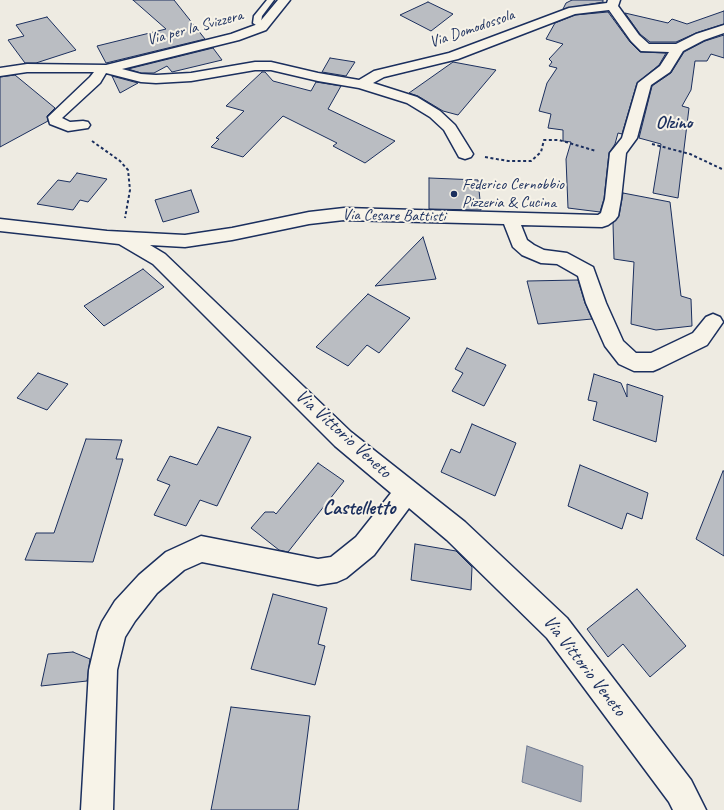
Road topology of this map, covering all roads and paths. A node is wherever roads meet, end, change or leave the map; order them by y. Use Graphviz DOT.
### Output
graph roads {
  1 [pos="271,0"];
  2 [pos="284,0"];
  3 [pos="613,3"];
  4 [pos="262,27"];
  5 [pos="724,29"];
  6 [pos="678,48"];
  7 [pos="103,68"];
  8 [pos="0,72"];
  9 [pos="361,84"];
  10 [pos="83,125"];
  11 [pos="629,138"];
  12 [pos="465,154"];
  13 [pos="617,159"];
  14 [pos="724,170"];
  15 [pos="510,218"];
  16 [pos="0,225"];
  17 [pos="121,238"];
  18 [pos="712,322"];
  19 [pos="408,491"];
  20 [pos="97,810"];
  21 [pos="690,810"];
  1 -- 4 [label="lane"];
  2 -- 4 [label="street, Via per la Svizzera"];
  3 -- 6 [label="street"];
  3 -- 9 [label="street, Via Domodossola"];
  4 -- 7 [label="street, Via per la Svizzera"];
  5 -- 6 [label="street"];
  6 -- 11 [label="street, Via Cesare Battisti"];
  7 -- 8 [label="street"];
  7 -- 9 [label="street"];
  7 -- 10 [label="street"];
  9 -- 12 [label="street"];
  10 -- 17 [label="path"];
  11 -- 13 [label="street, Via Cesare Battisti"];
  11 -- 14 [label="path"];
  12 -- 13 [label="path"];
  13 -- 15 [label="street, Via Cesare Battisti"];
  15 -- 17 [label="street, Via Cesare Battisti"];
  15 -- 18 [label="street"];
  16 -- 17 [label="street, Via Vittorio Veneto"];
  17 -- 19 [label="street, Via Vittorio Veneto"];
  19 -- 20 [label="street"];
  19 -- 21 [label="street, Via Vittorio Veneto"];
}
